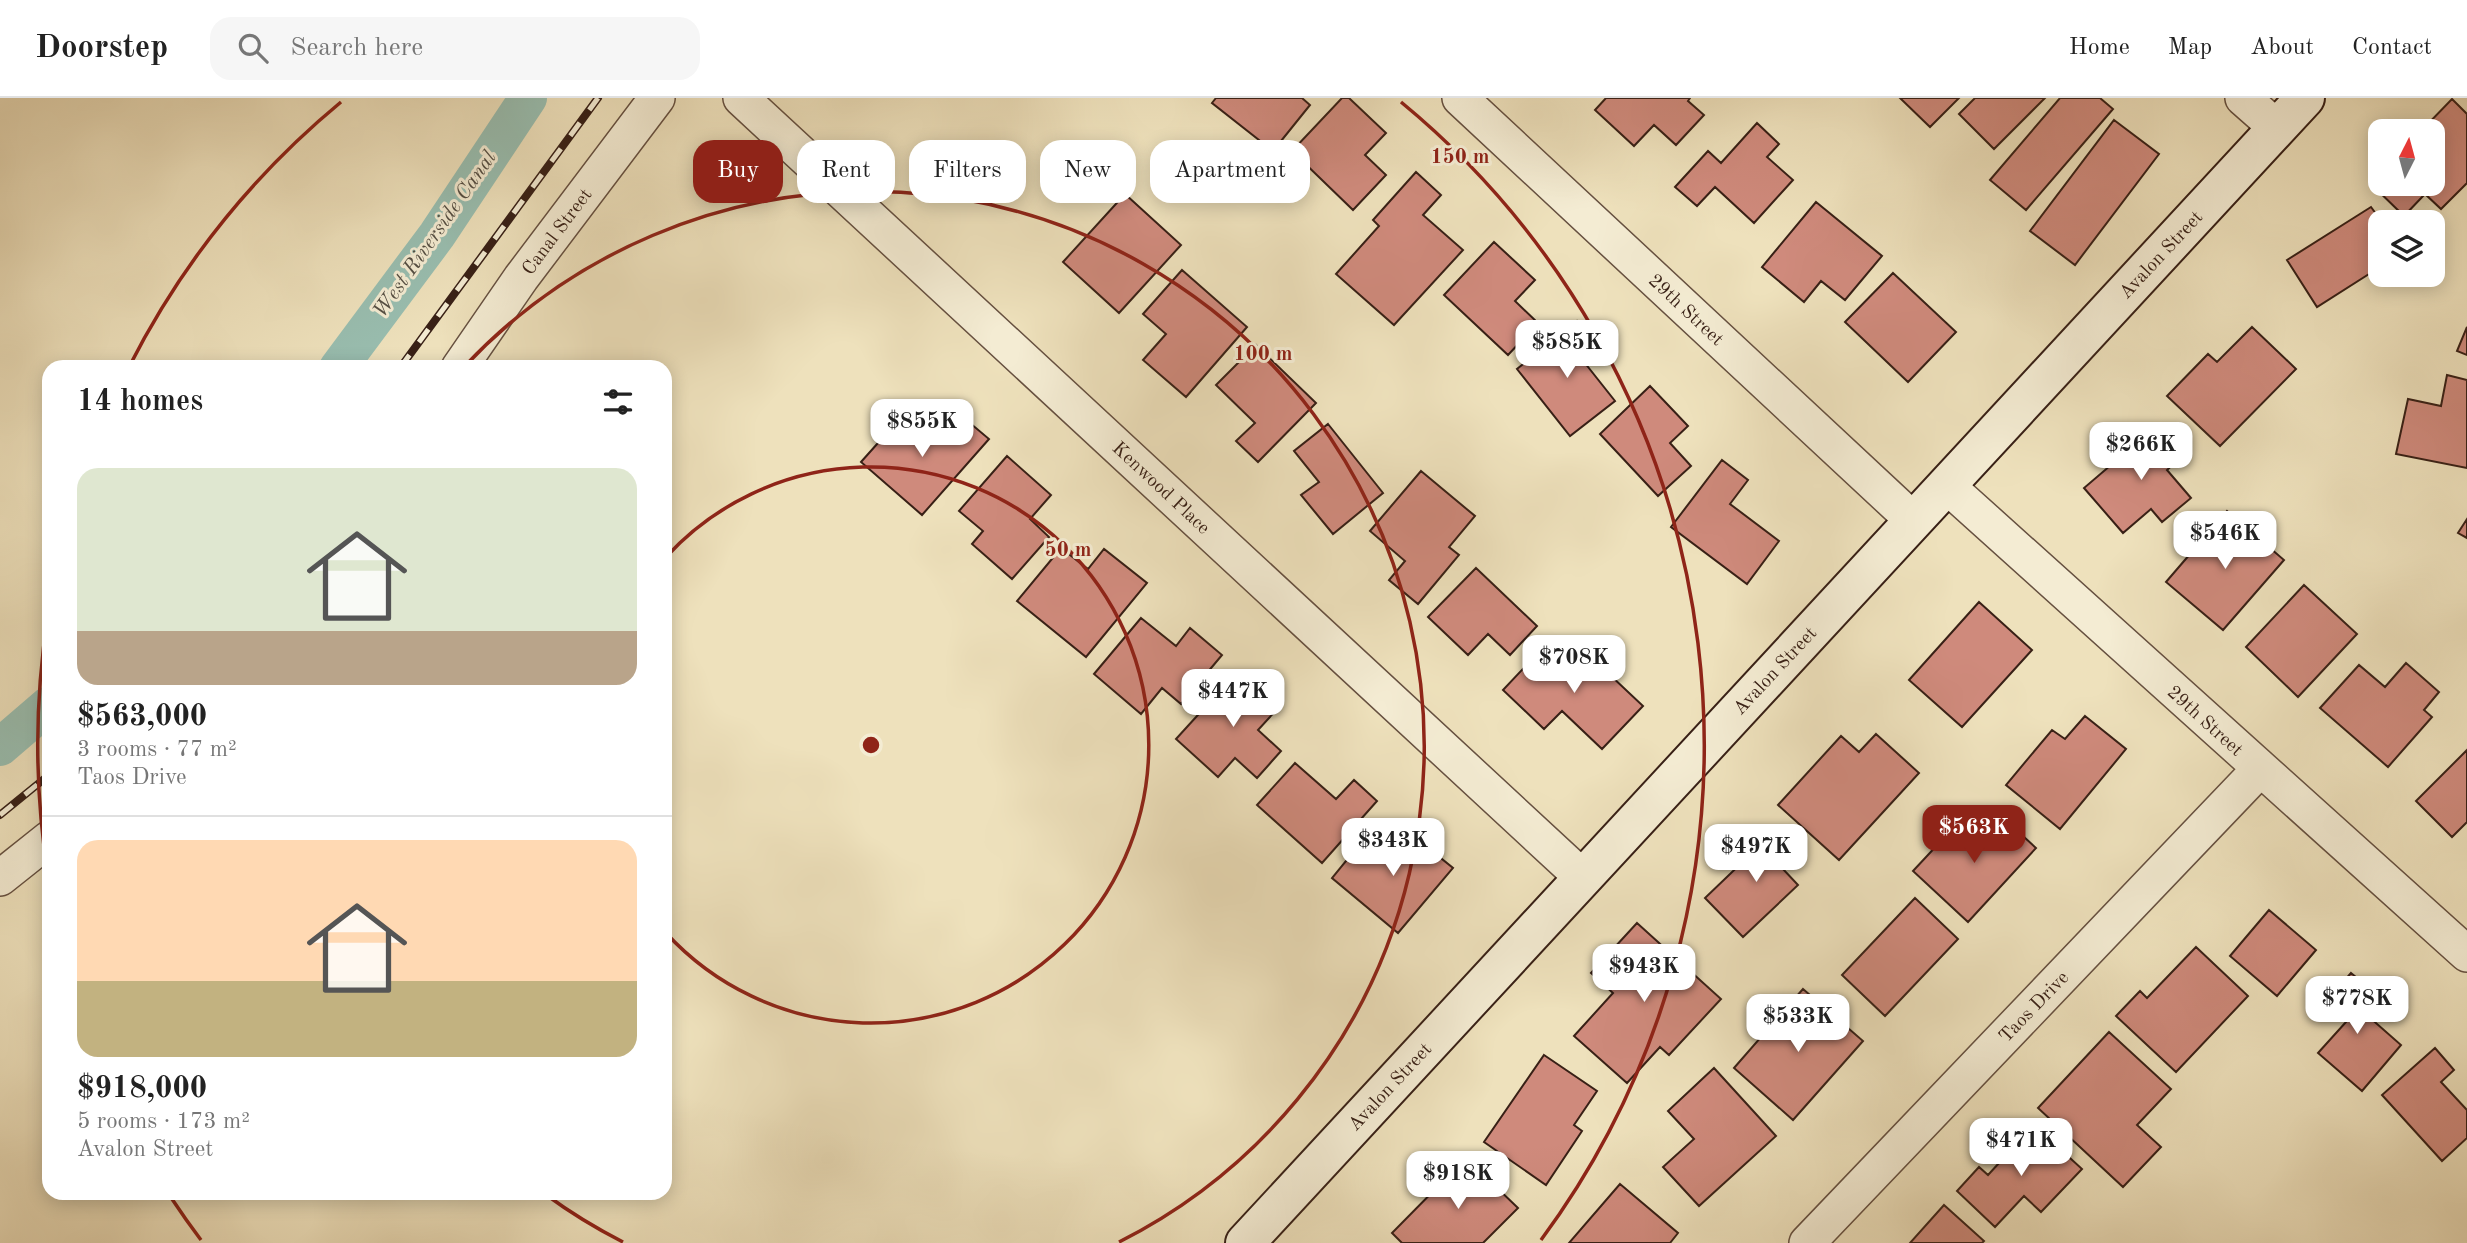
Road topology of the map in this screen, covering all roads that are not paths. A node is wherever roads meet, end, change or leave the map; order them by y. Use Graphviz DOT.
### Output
graph roads {
  1 [pos="657,98"];
  2 [pos="741,98"];
  3 [pos="1460,98"];
  4 [pos="2243,98"];
  5 [pos="2305,98"];
  6 [pos="2277,128"];
  7 [pos="465,360"];
  8 [pos="1946,485"];
  9 [pos="1913,520"];
  10 [pos="2260,769"];
  11 [pos="42,845"];
  12 [pos="1582,877"];
  13 [pos="0,878"];
  14 [pos="2467,954"];
  15 [pos="1245,1243"];
  16 [pos="1807,1243"];
  1 -- 7 [label="street, Canal Street"];
  2 -- 12 [label="street, Kenwood Place"];
  3 -- 9 [label="street, 29th Street"];
  4 -- 6 [label="street"];
  5 -- 6 [label="street, Avalon Street"];
  6 -- 8 [label="street, Avalon Street"];
  8 -- 9 [label="street, Avalon Street"];
  8 -- 10 [label="street, 29th Street"];
  9 -- 12 [label="street, Avalon Street"];
  10 -- 14 [label="street, 29th Street"];
  10 -- 16 [label="street, Taos Drive"];
  11 -- 13 [label="street"];
  12 -- 15 [label="street, Avalon Street"];
}
